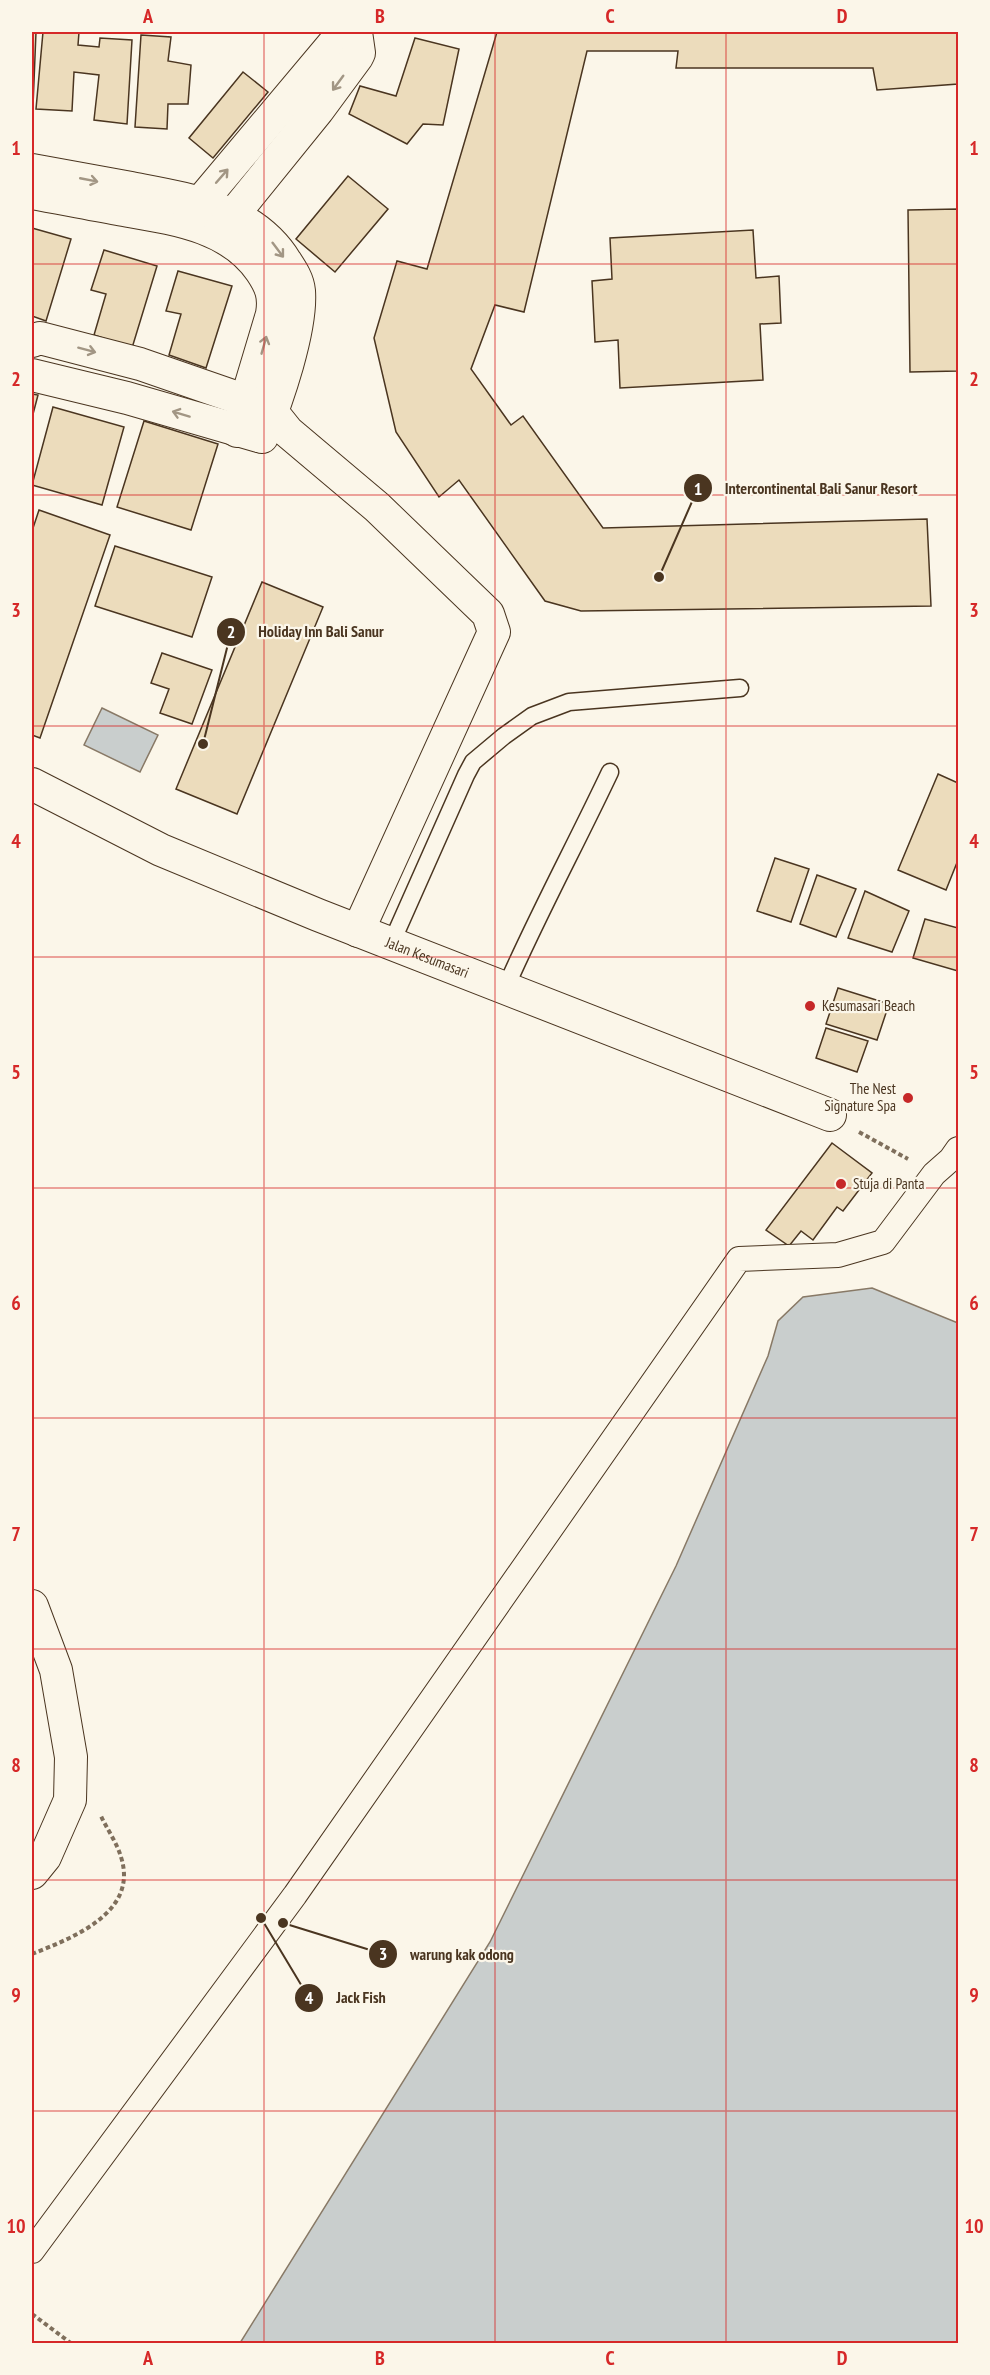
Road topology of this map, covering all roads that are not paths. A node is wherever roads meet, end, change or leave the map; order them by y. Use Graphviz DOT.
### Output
graph roads {
  1 [pos="355,32"];
  2 [pos="293,93"];
  3 [pos="318,110"];
  4 [pos="32,170"];
  5 [pos="32,193"];
  6 [pos="192,211"];
  7 [pos="225,224"];
  8 [pos="32,341"];
  9 [pos="140,364"];
  10 [pos="32,375"];
  11 [pos="127,398"];
  12 [pos="261,423"];
  13 [pos="740,688"];
  14 [pos="610,772"];
  15 [pos="32,783"];
  16 [pos="358,931"];
  17 [pos="391,944"];
  18 [pos="506,987"];
  19 [pos="830,1115"];
  20 [pos="958,1149"];
  21 [pos="32,1606"];
  22 [pos="32,1873"];
  23 [pos="32,2251"];
  1 -- 2 [label="street"];
  1 -- 3 [label="street, one-way"];
  2 -- 3 [label="street"];
  6 -- 2 [label="street, one-way"];
  3 -- 7 [label="street"];
  4 -- 6 [label="street, one-way"];
  5 -- 6 [label="street"];
  6 -- 7 [label="street"];
  7 -- 12 [label="street"];
  8 -- 9 [label="street, one-way"];
  9 -- 11 [label="street"];
  9 -- 12 [label="street"];
  10 -- 11 [label="street"];
  12 -- 11 [label="street, one-way"];
  12 -- 16 [label="street"];
  13 -- 17 [label="lane"];
  14 -- 18 [label="lane"];
  15 -- 16 [label="street, Jalan Kesumasari"];
  16 -- 17 [label="street, Jalan Kesumasari"];
  17 -- 18 [label="street, Jalan Kesumasari"];
  18 -- 19 [label="street, Jalan Kesumasari"];
  20 -- 23 [label="street"];
  21 -- 22 [label="street"];
}
